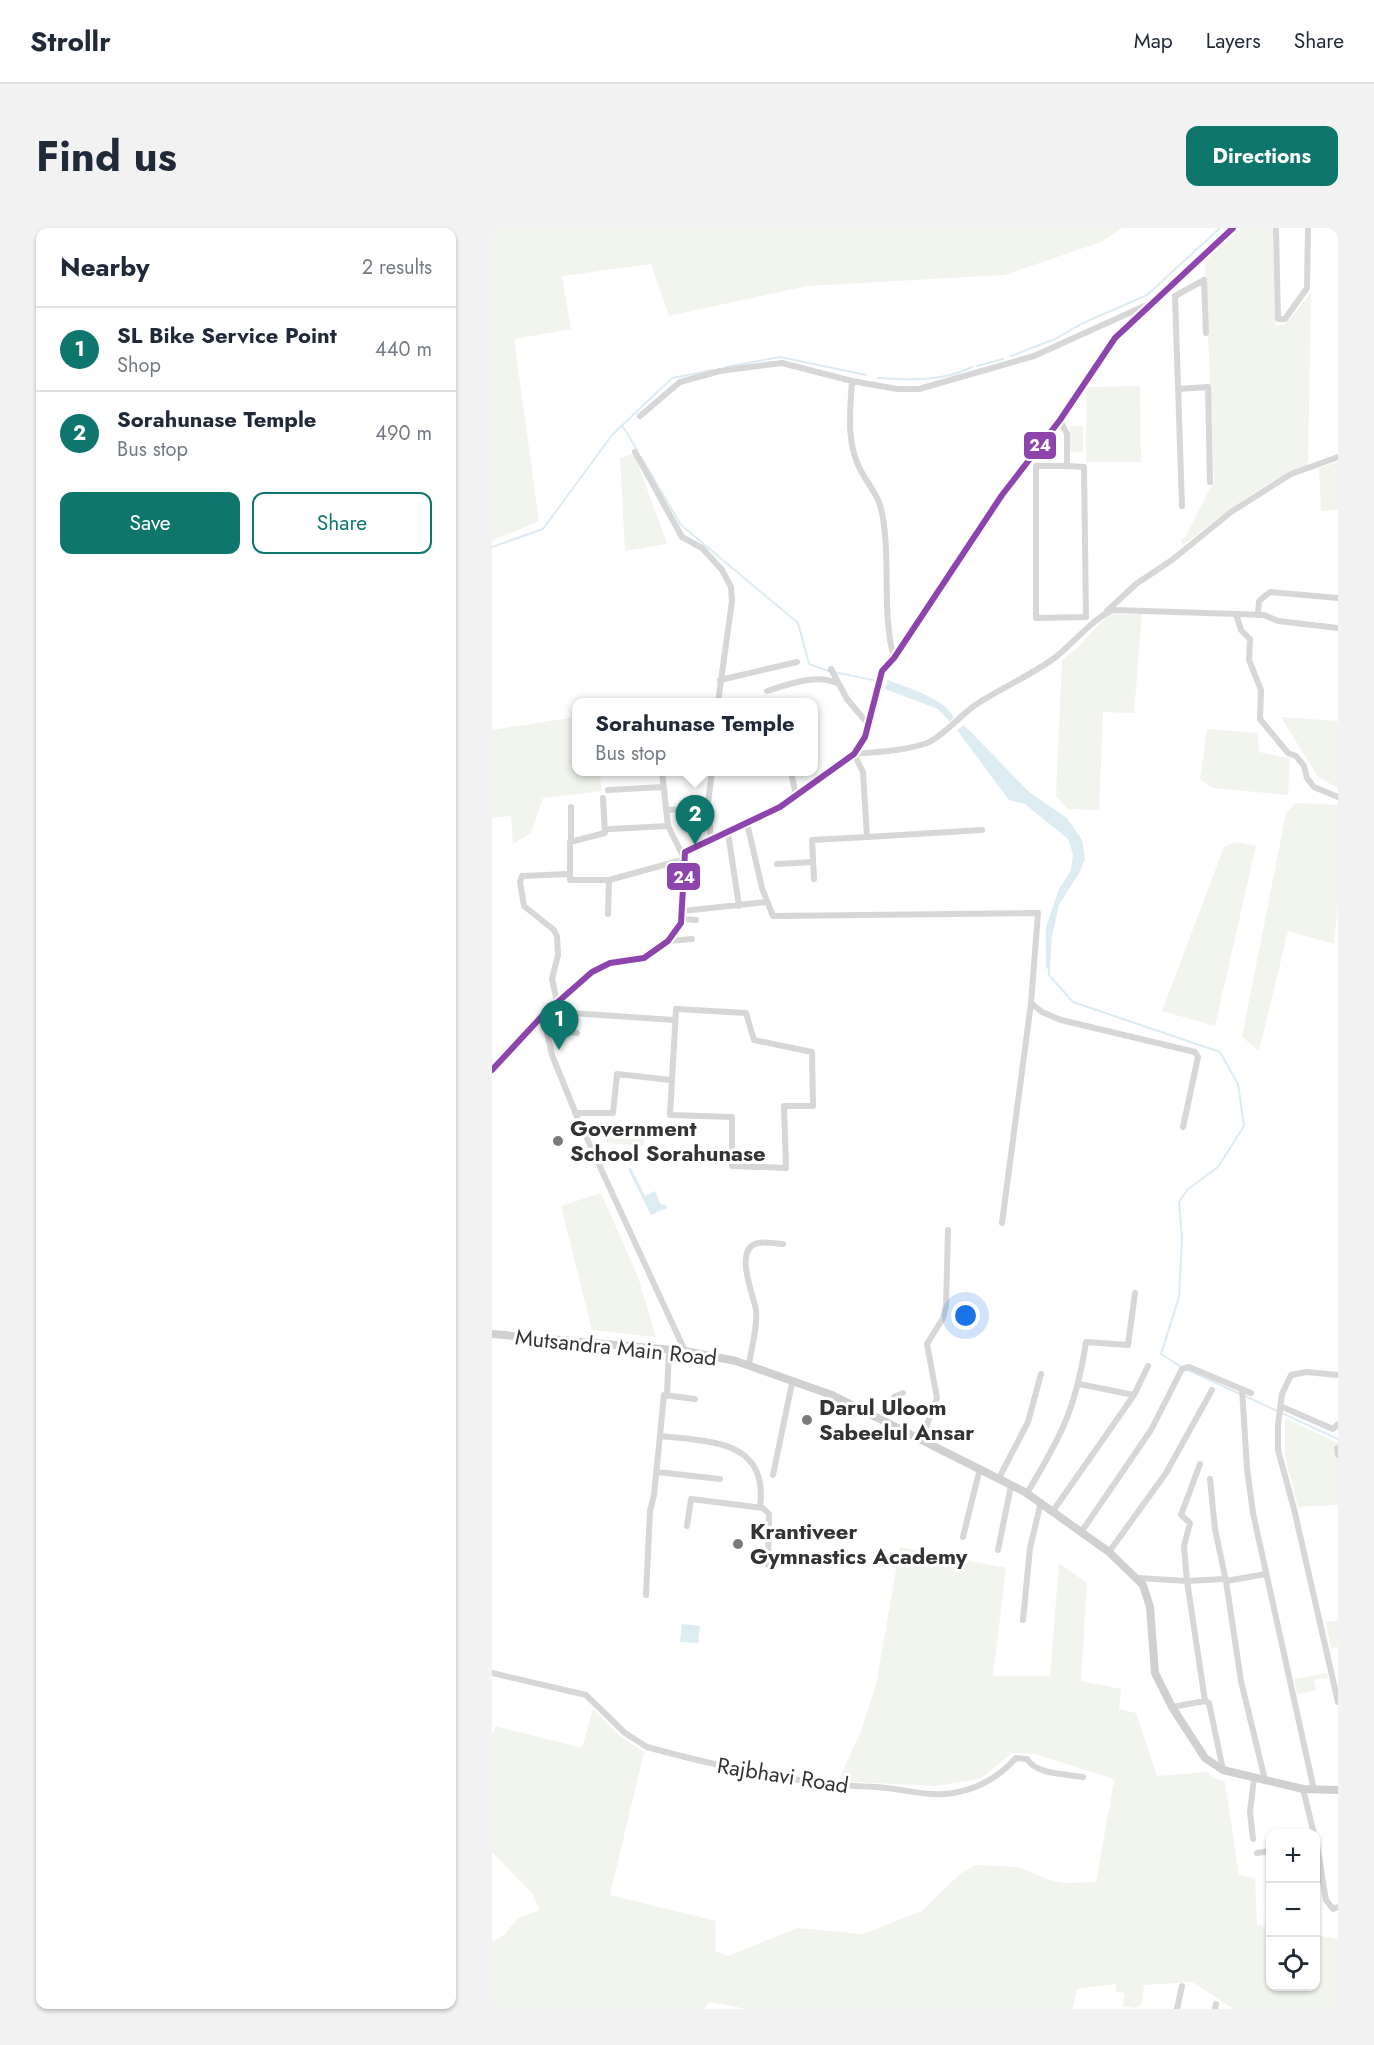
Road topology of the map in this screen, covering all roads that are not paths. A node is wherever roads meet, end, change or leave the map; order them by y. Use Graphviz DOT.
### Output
graph roads {
  1 [pos="1233,228"];
  2 [pos="1276,228"];
  3 [pos="1308,228"];
  4 [pos="1185,273"];
  5 [pos="1192,287"];
  6 [pos="1151,303"];
  7 [pos="1206,333"];
  8 [pos="852,381"];
  9 [pos="1178,389"];
  10 [pos="640,416"];
  11 [pos="1060,420"];
  12 [pos="635,452"];
  13 [pos="1338,458"];
  14 [pos="1067,466"];
  15 [pos="1210,482"];
  16 [pos="1182,506"];
  17 [pos="1338,597"];
  18 [pos="1107,612"];
  19 [pos="1236,614"];
  20 [pos="1258,615"];
  21 [pos="1338,628"];
  22 [pos="894,658"];
  23 [pos="797,662"];
  24 [pos="832,672"];
  25 [pos="720,680"];
  26 [pos="839,684"];
  27 [pos="767,691"];
  28 [pos="718,698"];
  29 [pos="868,724"];
  30 [pos="854,754"];
  31 [pos="662,776"];
  32 [pos="711,776"];
  33 [pos="792,776"];
  34 [pos="663,786"];
  35 [pos="608,790"];
  36 [pos="796,796"];
  37 [pos="1338,797"];
  38 [pos="603,798"];
  39 [pos="571,807"];
  40 [pos="708,808"];
  41 [pos="666,810"];
  42 [pos="747,823"];
  43 [pos="668,826"];
  44 [pos="610,829"];
  45 [pos="982,830"];
  46 [pos="728,833"];
  47 [pos="867,837"];
  48 [pos="711,839"];
  49 [pos="571,841"];
  50 [pos="682,858"];
  51 [pos="813,862"];
  52 [pos="777,864"];
  53 [pos="569,874"];
  54 [pos="814,879"];
  55 [pos="609,880"];
  56 [pos="767,902"];
  57 [pos="739,906"];
  58 [pos="608,914"];
  59 [pos="682,915"];
  60 [pos="696,920"];
  61 [pos="692,939"];
  62 [pos="668,940"];
  63 [pos="1031,1003"];
  64 [pos="554,1005"];
  65 [pos="543,1015"];
  66 [pos="674,1020"];
  67 [pos="545,1029"];
  68 [pos="577,1033"];
  69 [pos="492,1070"];
  70 [pos="671,1080"];
  71 [pos="575,1113"];
  72 [pos="1183,1127"];
  73 [pos="1002,1223"];
  74 [pos="948,1230"];
  75 [pos="783,1244"];
  76 [pos="1135,1293"];
  77 [pos="492,1334"];
  78 [pos="669,1350"];
  79 [pos="685,1352"];
  80 [pos="749,1365"];
  81 [pos="1148,1366"];
  82 [pos="1041,1374"];
  83 [pos="1338,1375"];
  84 [pos="792,1383"];
  85 [pos="1079,1384"];
  86 [pos="1242,1389"];
  87 [pos="1212,1390"];
  88 [pos="903,1393"];
  89 [pos="1251,1393"];
  90 [pos="667,1395"];
  91 [pos="1134,1395"];
  92 [pos="695,1399"];
  93 [pos="1280,1406"];
  94 [pos="883,1421"];
  95 [pos="1338,1424"];
  96 [pos="661,1436"];
  97 [pos="921,1440"];
  98 [pos="1200,1464"];
  99 [pos="980,1468"];
  100 [pos="657,1472"];
  101 [pos="773,1475"];
  102 [pos="999,1478"];
  103 [pos="720,1479"];
  104 [pos="1210,1479"];
  105 [pos="1011,1486"];
  106 [pos="1027,1493"];
  107 [pos="1041,1502"];
  108 [pos="760,1507"];
  109 [pos="1053,1511"];
  110 [pos="687,1526"];
  111 [pos="1082,1531"];
  112 [pos="963,1537"];
  113 [pos="998,1550"];
  114 [pos="1109,1552"];
  115 [pos="768,1565"];
  116 [pos="1266,1574"];
  117 [pos="1137,1578"];
  118 [pos="1226,1580"];
  119 [pos="1186,1581"];
  120 [pos="646,1595"];
  121 [pos="1023,1620"];
  122 [pos="492,1673"];
  123 [pos="1205,1701"];
  124 [pos="1338,1702"];
  125 [pos="1172,1707"];
  126 [pos="1223,1770"];
  127 [pos="1083,1777"];
  128 [pos="1254,1778"];
  129 [pos="1265,1780"];
  130 [pos="1303,1789"];
  131 [pos="1314,1790"];
  132 [pos="1338,1790"];
  133 [pos="1313,1829"];
  134 [pos="1254,1839"];
  135 [pos="1266,1852"];
  136 [pos="1257,1853"];
  137 [pos="1320,1865"];
  138 [pos="1338,1907"];
  139 [pos="1182,1986"];
  140 [pos="1177,2009"];
  1 -- 4 [label="street"];
  2 -- 3 [label="street"];
  4 -- 5 [label="street"];
  4 -- 6 [label="street"];
  5 -- 7 [label="street"];
  5 -- 9 [label="street"];
  6 -- 8 [label="street"];
  6 -- 11 [label="street"];
  8 -- 10 [label="street"];
  8 -- 22 [label="street"];
  9 -- 15 [label="street"];
  9 -- 16 [label="street"];
  11 -- 14 [label="street"];
  11 -- 22 [label="street"];
  12 -- 25 [label="street"];
  13 -- 18 [label="street"];
  14 -- 14 [label="street"];
  17 -- 20 [label="street"];
  18 -- 19 [label="street"];
  18 -- 30 [label="street"];
  19 -- 20 [label="street"];
  19 -- 37 [label="street"];
  20 -- 21 [label="street"];
  22 -- 29 [label="street"];
  23 -- 25 [label="street"];
  24 -- 26 [label="street"];
  25 -- 28 [label="street"];
  26 -- 27 [label="street"];
  26 -- 29 [label="street"];
  29 -- 30 [label="street"];
  30 -- 36 [label="street"];
  30 -- 47 [label="street"];
  31 -- 34 [label="street"];
  32 -- 40 [label="street"];
  33 -- 36 [label="street"];
  34 -- 35 [label="street"];
  34 -- 41 [label="street"];
  36 -- 42 [label="street"];
  38 -- 49 [label="street"];
  39 -- 49 [label="street"];
  40 -- 41 [label="street"];
  40 -- 48 [label="street"];
  41 -- 43 [label="street"];
  42 -- 46 [label="street"];
  42 -- 56 [label="street"];
  43 -- 44 [label="street"];
  43 -- 50 [label="street"];
  45 -- 47 [label="street"];
  46 -- 48 [label="street"];
  46 -- 57 [label="street"];
  47 -- 51 [label="street"];
  48 -- 50 [label="street"];
  49 -- 53 [label="street"];
  50 -- 55 [label="street"];
  50 -- 59 [label="street"];
  51 -- 52 [label="street"];
  51 -- 54 [label="street"];
  53 -- 55 [label="street"];
  53 -- 64 [label="street"];
  55 -- 58 [label="street"];
  56 -- 57 [label="street"];
  56 -- 63 [label="street"];
  57 -- 59 [label="street"];
  59 -- 60 [label="street"];
  59 -- 62 [label="street"];
  61 -- 62 [label="street"];
  62 -- 64 [label="street"];
  63 -- 72 [label="street"];
  63 -- 73 [label="street"];
  64 -- 65 [label="street"];
  64 -- 66 [label="street"];
  65 -- 67 [label="street"];
  65 -- 69 [label="street"];
  66 -- 70 [label="street"];
  66 -- 70 [label="street"];
  67 -- 68 [label="street"];
  67 -- 71 [label="street"];
  70 -- 71 [label="street"];
  71 -- 79 [label="street"];
  74 -- 97 [label="street"];
  75 -- 80 [label="street"];
  76 -- 85 [label="street"];
  77 -- 78 [label="street, Mutsandra Main Road"];
  78 -- 79 [label="street, Mutsandra Main Road"];
  78 -- 90 [label="street"];
  79 -- 80 [label="street, Mutsandra Main Road"];
  80 -- 84 [label="street, Mutsandra Main Road"];
  81 -- 91 [label="street"];
  82 -- 102 [label="street"];
  83 -- 93 [label="street"];
  84 -- 94 [label="street, Mutsandra Main Road"];
  84 -- 101 [label="street"];
  85 -- 91 [label="street"];
  85 -- 106 [label="street"];
  86 -- 89 [label="street"];
  86 -- 111 [label="street"];
  86 -- 116 [label="street"];
  87 -- 114 [label="street"];
  88 -- 94 [label="street"];
  90 -- 92 [label="street"];
  90 -- 96 [label="street"];
  91 -- 109 [label="street"];
  93 -- 95 [label="street"];
  93 -- 124 [label="street"];
  94 -- 97 [label="street, Mutsandra Main Road"];
  96 -- 100 [label="street"];
  96 -- 108 [label="street"];
  97 -- 99 [label="street, Mutsandra Main Road"];
  98 -- 119 [label="street"];
  99 -- 102 [label="street, Mutsandra Main Road"];
  99 -- 112 [label="street"];
  100 -- 103 [label="street"];
  100 -- 120 [label="street"];
  102 -- 105 [label="street, Mutsandra Main Road"];
  104 -- 118 [label="street"];
  105 -- 106 [label="street, Mutsandra Main Road"];
  105 -- 113 [label="street"];
  106 -- 107 [label="street, Mutsandra Main Road"];
  107 -- 109 [label="street, Mutsandra Main Road"];
  107 -- 121 [label="street"];
  108 -- 110 [label="street"];
  108 -- 115 [label="street"];
  109 -- 111 [label="street, Mutsandra Main Road"];
  111 -- 114 [label="street, Mutsandra Main Road"];
  114 -- 117 [label="street, Mutsandra Main Road"];
  116 -- 118 [label="street"];
  116 -- 131 [label="street"];
  117 -- 119 [label="street"];
  117 -- 125 [label="street, Mutsandra Main Road"];
  118 -- 119 [label="street"];
  118 -- 129 [label="street"];
  119 -- 123 [label="street"];
  122 -- 127 [label="street, Rajbhavi Road"];
  123 -- 125 [label="street"];
  123 -- 126 [label="street"];
  125 -- 126 [label="street, Mutsandra Main Road"];
  126 -- 128 [label="street, Mutsandra Main Road"];
  128 -- 129 [label="street, Mutsandra Main Road"];
  128 -- 134 [label="street"];
  129 -- 130 [label="street, Mutsandra Main Road"];
  130 -- 131 [label="street, Mutsandra Main Road"];
  130 -- 133 [label="street"];
  131 -- 132 [label="street, Mutsandra Main Road"];
  135 -- 136 [label="street"];
  137 -- 138 [label="street"];
  139 -- 140 [label="street"];
}
